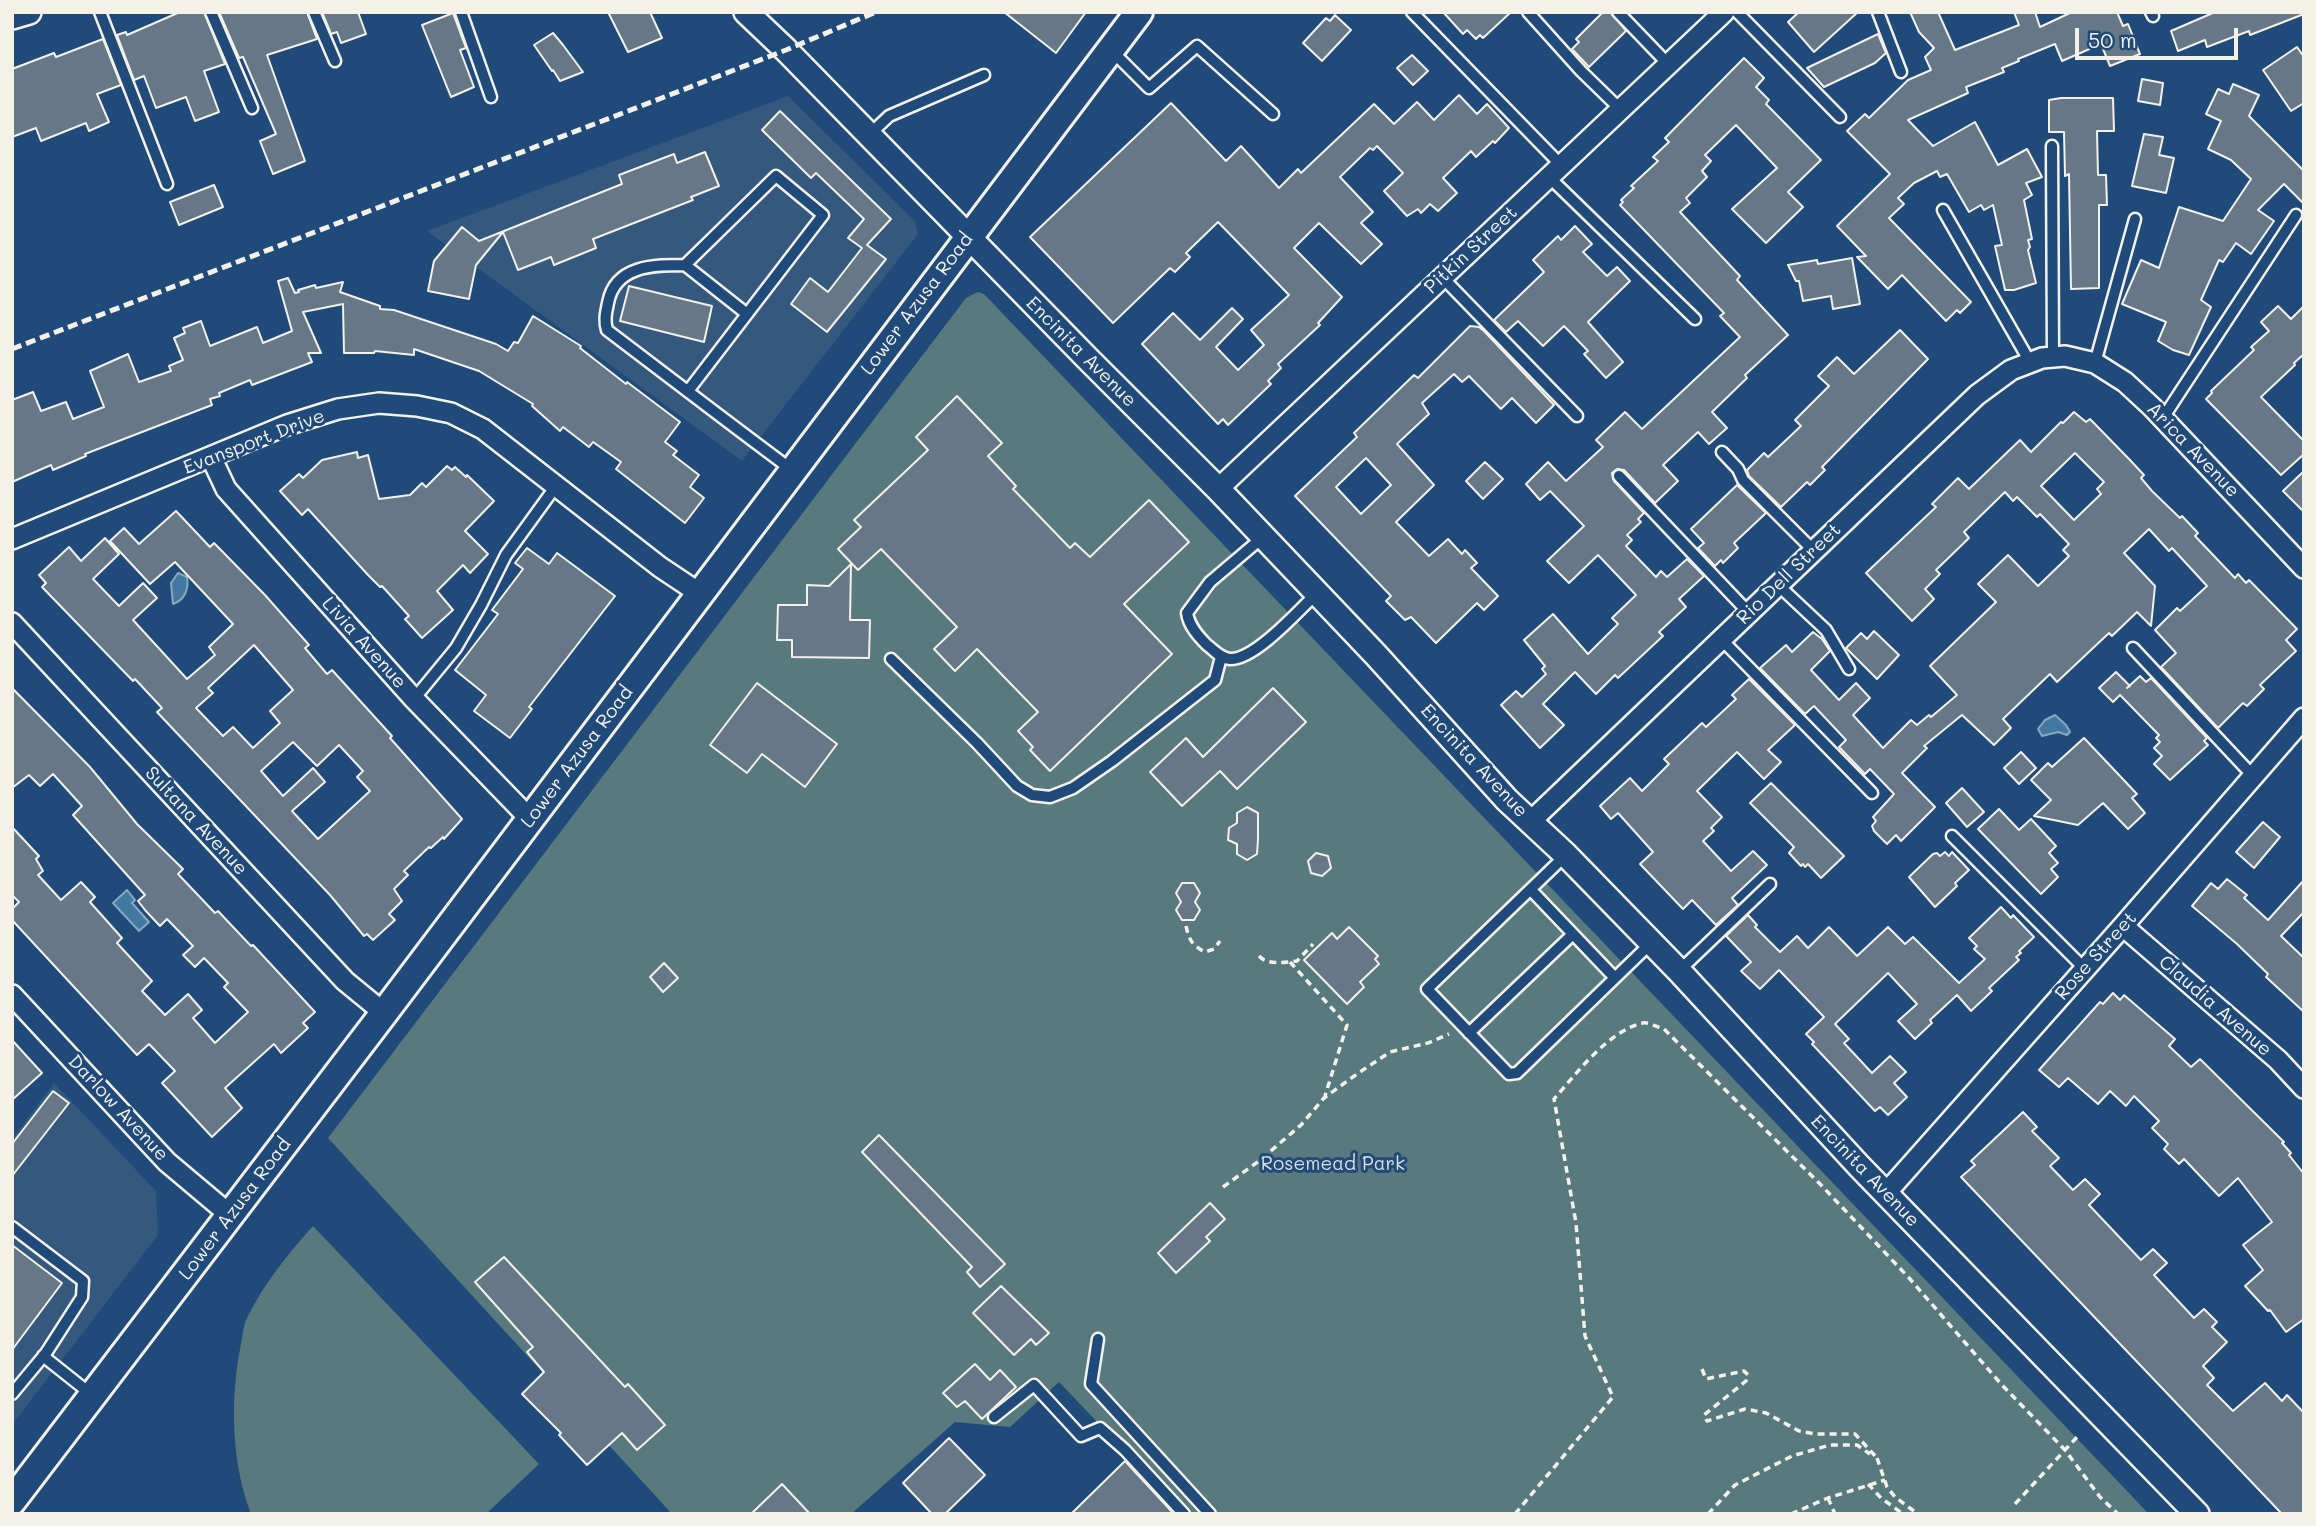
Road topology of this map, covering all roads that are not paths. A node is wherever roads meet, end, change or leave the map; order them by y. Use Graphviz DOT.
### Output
graph roads {
  1 [pos="30,12"];
  2 [pos="100,12"];
  3 [pos="211,12"];
  4 [pos="314,12"];
  5 [pos="461,12"];
  6 [pos="746,12"];
  7 [pos="1139,12"];
  8 [pos="1412,12"];
  9 [pos="1528,12"];
  10 [pos="1618,12"];
  11 [pos="1724,12"];
  12 [pos="1737,12"];
  13 [pos="1878,12"];
  14 [pos="12,17"];
  15 [pos="1111,51"];
  16 [pos="334,61"];
  17 [pos="1668,64"];
  18 [pos="1901,72"];
  19 [pos="984,75"];
  20 [pos="491,97"];
  21 [pos="252,108"];
  22 [pos="1620,109"];
  23 [pos="1273,114"];
  24 [pos="1840,117"];
  25 [pos="869,135"];
  26 [pos="2052,146"];
  27 [pos="1555,171"];
  28 [pos="167,184"];
  29 [pos="1943,210"];
  30 [pos="2296,215"];
  31 [pos="2135,219"];
  32 [pos="968,236"];
  33 [pos="685,265"];
  34 [pos="1442,277"];
  35 [pos="747,314"];
  36 [pos="1695,319"];
  37 [pos="2059,357"];
  38 [pos="2030,362"];
  39 [pos="2095,363"];
  40 [pos="688,391"];
  41 [pos="1577,416"];
  42 [pos="2163,418"];
  43 [pos="1722,452"];
  44 [pos="211,457"];
  45 [pos="792,470"];
  46 [pos="1619,477"];
  47 [pos="556,486"];
  48 [pos="1218,489"];
  49 [pos="1263,537"];
  50 [pos="12,539"];
  51 [pos="1814,551"];
  52 [pos="2304,568"];
  53 [pos="1778,585"];
  54 [pos="699,593"];
  55 [pos="1317,593"];
  56 [pos="1749,613"];
  57 [pos="12,623"];
  58 [pos="1721,639"];
  59 [pos="2133,648"];
  60 [pos="1221,657"];
  61 [pos="891,659"];
  62 [pos="1849,669"];
  63 [pos="414,698"];
  64 [pos="2304,718"];
  65 [pos="2254,777"];
  66 [pos="1872,793"];
  67 [pos="530,819"];
  68 [pos="1530,822"];
  69 [pos="1952,836"];
  70 [pos="1566,855"];
  71 [pos="1770,884"];
  72 [pos="1531,890"];
  73 [pos="2123,926"];
  74 [pos="1573,934"];
  75 [pos="1651,942"];
  76 [pos="2085,969"];
  77 [pos="1679,971"];
  78 [pos="1615,978"];
  79 [pos="12,995"];
  80 [pos="384,1013"];
  81 [pos="1469,1033"];
  82 [pos="2304,1088"];
  83 [pos="1886,1193"];
  84 [pos="230,1215"];
  85 [pos="12,1227"];
  86 [pos="1098,1339"];
  87 [pos="43,1356"];
  88 [pos="12,1394"];
  89 [pos="93,1395"];
  90 [pos="994,1417"];
  91 [pos="12,1501"];
  92 [pos="1184,1514"];
  93 [pos="1210,1514"];
  94 [pos="2197,1514"];
  1 -- 14 [label="street"];
  2 -- 28 [label="lane"];
  3 -- 21 [label="lane"];
  4 -- 16 [label="lane"];
  5 -- 20 [label="lane"];
  6 -- 25 [label="street, Encinita Avenue"];
  7 -- 15 [label="main road, Lower Azusa Road"];
  8 -- 27 [label="lane"];
  9 -- 22 [label="lane"];
  10 -- 17 [label="lane"];
  11 -- 17 [label="street, Pitkin Street"];
  12 -- 24 [label="lane"];
  13 -- 18 [label="lane"];
  15 -- 23 [label="lane"];
  15 -- 32 [label="main road, Lower Azusa Road"];
  17 -- 22 [label="street, Pitkin Street"];
  19 -- 25 [label="lane"];
  22 -- 27 [label="street, Pitkin Street"];
  25 -- 32 [label="street, Encinita Avenue"];
  26 -- 37 [label="lane"];
  27 -- 34 [label="street, Pitkin Street"];
  27 -- 36 [label="lane"];
  29 -- 38 [label="lane"];
  30 -- 42 [label="lane"];
  31 -- 39 [label="lane"];
  32 -- 45 [label="main road, Lower Azusa Road"];
  32 -- 48 [label="street, Encinita Avenue"];
  33 -- 35 [label="lane"];
  33 -- 35 [label="lane"];
  33 -- 40 [label="lane"];
  34 -- 41 [label="lane"];
  34 -- 48 [label="street, Pitkin Street"];
  35 -- 40 [label="lane"];
  37 -- 38 [label="street, Rio Dell Street"];
  37 -- 39 [label="street, Arica Avenue"];
  38 -- 51 [label="street, Rio Dell Street"];
  39 -- 42 [label="street, Arica Avenue"];
  40 -- 45 [label="lane"];
  42 -- 52 [label="street, Arica Avenue"];
  43 -- 51 [label="lane"];
  44 -- 47 [label="street, Evansport Drive"];
  44 -- 50 [label="street, Evansport Drive"];
  44 -- 63 [label="street, Livia Avenue"];
  45 -- 54 [label="main road, Lower Azusa Road"];
  46 -- 56 [label="lane"];
  47 -- 54 [label="street, Evansport Drive"];
  47 -- 63 [label="lane"];
  48 -- 49 [label="street, Encinita Avenue"];
  49 -- 55 [label="street, Encinita Avenue"];
  49 -- 60 [label="lane"];
  51 -- 53 [label="street, Rio Dell Street"];
  53 -- 56 [label="street, Rio Dell Street"];
  53 -- 62 [label="lane"];
  54 -- 67 [label="main road, Lower Azusa Road"];
  55 -- 60 [label="lane"];
  55 -- 68 [label="street, Encinita Avenue"];
  56 -- 58 [label="street, Rio Dell Street"];
  57 -- 80 [label="street, Sultana Avenue"];
  58 -- 66 [label="lane"];
  58 -- 68 [label="street, Rio Dell Street"];
  59 -- 65 [label="lane"];
  60 -- 61 [label="lane"];
  63 -- 67 [label="street, Livia Avenue"];
  64 -- 65 [label="street, Rose Street"];
  65 -- 73 [label="street, Rose Street"];
  67 -- 80 [label="main road, Lower Azusa Road"];
  68 -- 70 [label="street, Encinita Avenue"];
  69 -- 76 [label="lane"];
  70 -- 72 [label="lane"];
  70 -- 75 [label="street, Encinita Avenue"];
  71 -- 77 [label="lane"];
  72 -- 74 [label="lane"];
  72 -- 81 [label="lane"];
  73 -- 76 [label="street, Rose Street"];
  73 -- 82 [label="street, Claudia Avenue"];
  74 -- 78 [label="lane"];
  74 -- 81 [label="lane"];
  75 -- 77 [label="street, Encinita Avenue"];
  75 -- 78 [label="lane"];
  76 -- 83 [label="street, Rose Street"];
  77 -- 83 [label="street, Encinita Avenue"];
  78 -- 81 [label="lane"];
  79 -- 84 [label="street, Darlow Avenue"];
  80 -- 84 [label="main road, Lower Azusa Road"];
  83 -- 94 [label="street, Encinita Avenue"];
  84 -- 89 [label="main road, Lower Azusa Road"];
  85 -- 87 [label="lane"];
  86 -- 93 [label="lane"];
  87 -- 88 [label="lane"];
  87 -- 89 [label="lane"];
  89 -- 91 [label="main road, Lower Azusa Road"];
  90 -- 92 [label="lane"];
}
